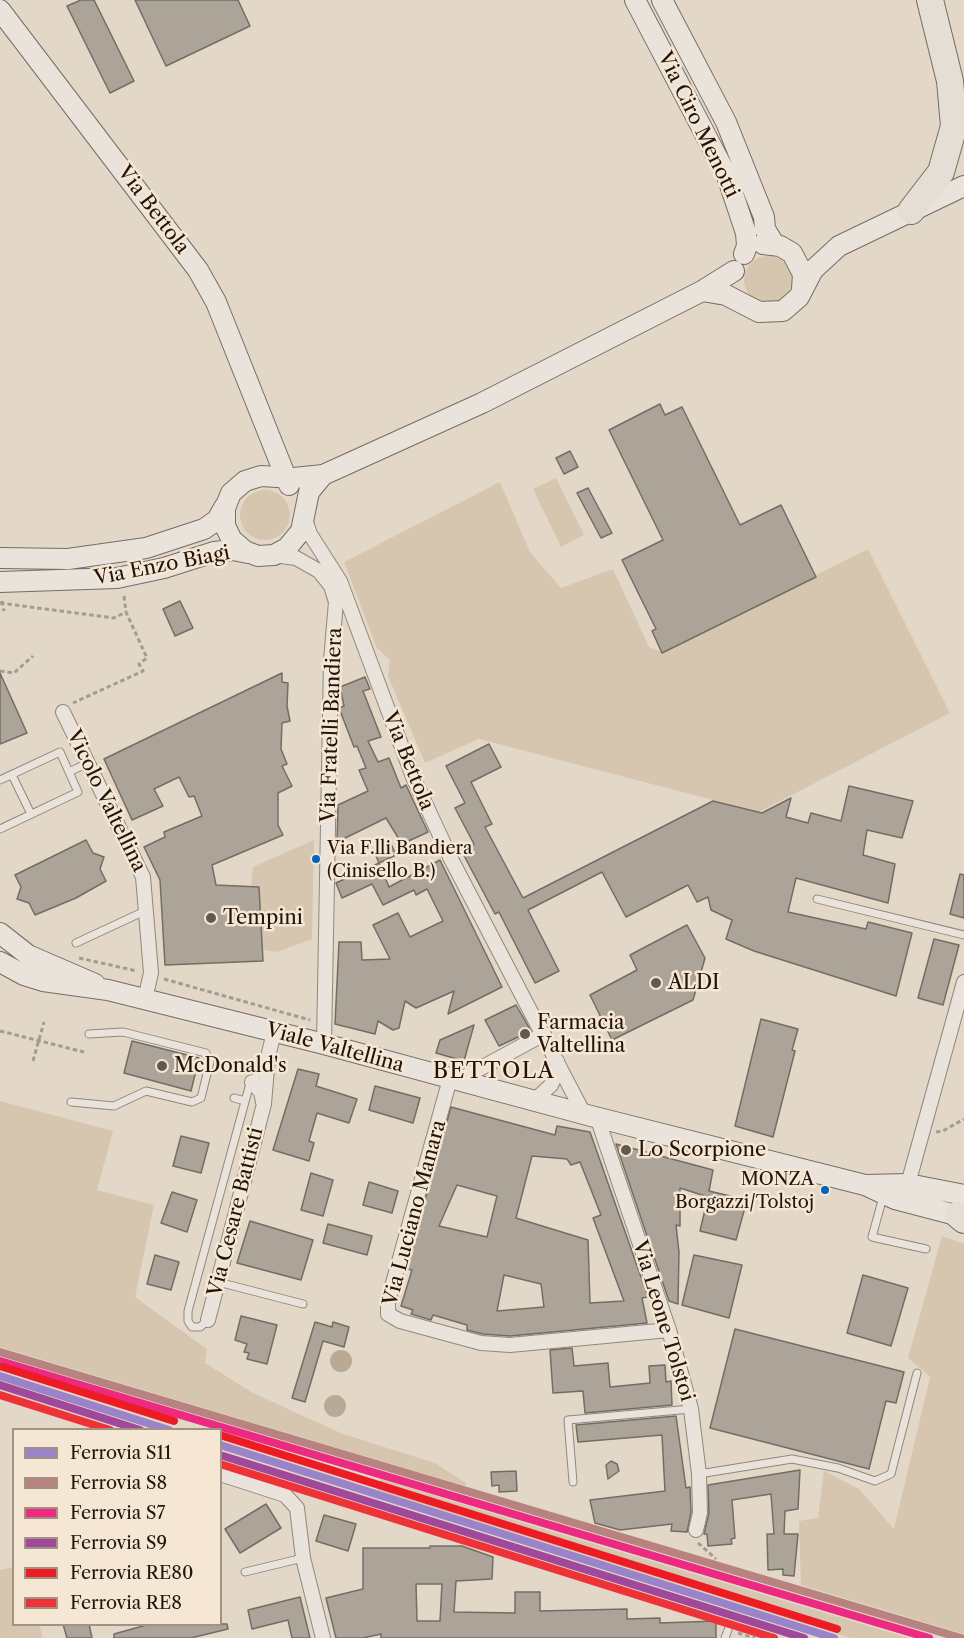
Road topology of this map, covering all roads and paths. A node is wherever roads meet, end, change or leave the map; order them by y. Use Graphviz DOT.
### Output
graph roads {
  1 [pos="635,0"];
  2 [pos="662,0"];
  3 [pos="930,0"];
  4 [pos="0,10"];
  5 [pos="964,186"];
  6 [pos="911,211"];
  7 [pos="780,246"];
  8 [pos="839,246"];
  9 [pos="739,262"];
  10 [pos="802,289"];
  11 [pos="702,291"];
  12 [pos="744,304"];
  13 [pos="269,432"];
  14 [pos="323,475"];
  15 [pos="254,477"];
  16 [pos="283,480"];
  17 [pos="225,506"];
  18 [pos="304,514"];
  19 [pos="251,554"];
  20 [pos="271,555"];
  21 [pos="0,558"];
  22 [pos="0,582"];
  23 [pos="0,594"];
  24 [pos="124,596"];
  25 [pos="1,603"];
  26 [pos="4,611"];
  27 [pos="126,612"];
  28 [pos="33,656"];
  29 [pos="0,671"];
  30 [pos="63,712"];
  31 [pos="88,763"];
  32 [pos="69,772"];
  33 [pos="12,775"];
  34 [pos="0,780"];
  35 [pos="31,814"];
  36 [pos="0,829"];
  37 [pos="817,899"];
  38 [pos="147,910"];
  39 [pos="0,933"];
  40 [pos="964,935"];
  41 [pos="76,944"];
  42 [pos="70,956"];
  43 [pos="0,962"];
  44 [pos="138,971"];
  45 [pos="964,982"];
  46 [pos="108,990"];
  47 [pos="144,999"];
  48 [pos="44,1022"];
  49 [pos="0,1031"];
  50 [pos="274,1032"];
  51 [pos="89,1034"];
  52 [pos="544,1034"];
  53 [pos="38,1041"];
  54 [pos="324,1044"];
  55 [pos="84,1052"];
  56 [pos="268,1057"];
  57 [pos="556,1058"];
  58 [pos="33,1061"];
  59 [pos="454,1080"];
  60 [pos="252,1082"];
  61 [pos="234,1098"];
  62 [pos="245,1101"];
  63 [pos="534,1101"];
  64 [pos="70,1102"];
  65 [pos="264,1104"];
  66 [pos="590,1115"];
  67 [pos="964,1119"];
  68 [pos="922,1132"];
  69 [pos="908,1184"];
  70 [pos="885,1188"];
  71 [pos="963,1212"];
  72 [pos="926,1249"];
  73 [pos="218,1282"];
  74 [pos="303,1304"];
  75 [pos="208,1320"];
  76 [pos="669,1330"];
  77 [pos="918,1373"];
  78 [pos="691,1409"];
  79 [pos="699,1474"];
  80 [pos="222,1475"];
  81 [pos="573,1482"];
  82 [pos="696,1530"];
  83 [pos="303,1558"];
  84 [pos="716,1559"];
  85 [pos="245,1572"];
  86 [pos="728,1630"];
  87 [pos="323,1638"];
  88 [pos="724,1638"];
  89 [pos="754,1638"];
  1 -- 9 [label="street, Via Ciro Menotti"];
  2 -- 7 [label="street, Via Ciro Menotti"];
  3 -- 6 [label="highway"];
  4 -- 13 [label="street, Via Bettola"];
  5 -- 6 [label="street"];
  6 -- 8 [label="street"];
  7 -- 8 [label="street"];
  7 -- 9 [label="street"];
  7 -- 10 [label="street"];
  8 -- 10 [label="street"];
  9 -- 11 [label="street"];
  9 -- 12 [label="street"];
  10 -- 12 [label="street"];
  11 -- 12 [label="street"];
  11 -- 14 [label="street"];
  13 -- 15 [label="street, Via Bettola"];
  13 -- 16 [label="street, Via Bettola"];
  14 -- 16 [label="street"];
  14 -- 18 [label="street"];
  15 -- 16 [label="street"];
  15 -- 17 [label="street"];
  16 -- 18 [label="street"];
  17 -- 19 [label="street"];
  17 -- 21 [label="street, Via Enzo Biagi"];
  18 -- 20 [label="street"];
  18 -- 52 [label="street, Via Bettola"];
  19 -- 20 [label="street"];
  19 -- 22 [label="street, Via Enzo Biagi"];
  20 -- 54 [label="street, Via Fratelli Bandiera"];
  23 -- 25 [label="path"];
  24 -- 27 [label="path"];
  25 -- 26 [label="path"];
  25 -- 27 [label="path"];
  27 -- 30 [label="path"];
  28 -- 29 [label="path"];
  30 -- 31 [label="street, Vicolo Valtellina"];
  31 -- 32 [label="lane"];
  31 -- 38 [label="street, Vicolo Valtellina"];
  32 -- 33 [label="lane"];
  32 -- 35 [label="lane"];
  33 -- 34 [label="lane"];
  33 -- 35 [label="lane"];
  35 -- 36 [label="lane"];
  37 -- 40 [label="lane"];
  38 -- 41 [label="lane"];
  38 -- 47 [label="street, Vicolo Valtellina"];
  39 -- 46 [label="street, Viale Valtellina"];
  42 -- 44 [label="path"];
  43 -- 46 [label="street, Viale Valtellina"];
  45 -- 68 [label="street"];
  46 -- 47 [label="street, Viale Valtellina"];
  47 -- 50 [label="street, Viale Valtellina"];
  48 -- 53 [label="path"];
  49 -- 53 [label="path"];
  50 -- 54 [label="street, Viale Valtellina"];
  50 -- 56 [label="street, Via Cesare Battisti"];
  51 -- 64 [label="lane"];
  52 -- 57 [label="street, Via Bettola"];
  52 -- 59 [label="street"];
  53 -- 55 [label="path"];
  53 -- 58 [label="path"];
  54 -- 59 [label="street, Viale Valtellina"];
  56 -- 60 [label="lane"];
  56 -- 65 [label="street, Via Cesare Battisti"];
  57 -- 63 [label="street"];
  57 -- 66 [label="street, Via Bettola"];
  59 -- 63 [label="street, Viale Valtellina"];
  59 -- 76 [label="street, Via Luciano Manara"];
  60 -- 62 [label="lane"];
  60 -- 65 [label="street, Via Cesare Battisti"];
  61 -- 62 [label="lane"];
  62 -- 75 [label="lane"];
  63 -- 66 [label="street, Viale Valtellina"];
  65 -- 73 [label="street, Via Cesare Battisti"];
  66 -- 70 [label="street, Viale Valtellina"];
  66 -- 76 [label="street, Via Leone Tolstoi"];
  67 -- 68 [label="path"];
  68 -- 69 [label="street"];
  69 -- 70 [label="street"];
  69 -- 71 [label="street"];
  70 -- 71 [label="street"];
  70 -- 72 [label="lane"];
  73 -- 74 [label="lane"];
  73 -- 75 [label="street, Via Cesare Battisti"];
  76 -- 78 [label="street, Via Leone Tolstoi"];
  77 -- 79 [label="lane"];
  78 -- 79 [label="street, Via Leone Tolstoi"];
  78 -- 81 [label="lane"];
  79 -- 82 [label="street, Via Leone Tolstoi"];
  80 -- 83 [label="street"];
  82 -- 84 [label="path"];
  83 -- 85 [label="lane"];
  83 -- 87 [label="street"];
  86 -- 88 [label="lane"];
  86 -- 89 [label="path"];
}
